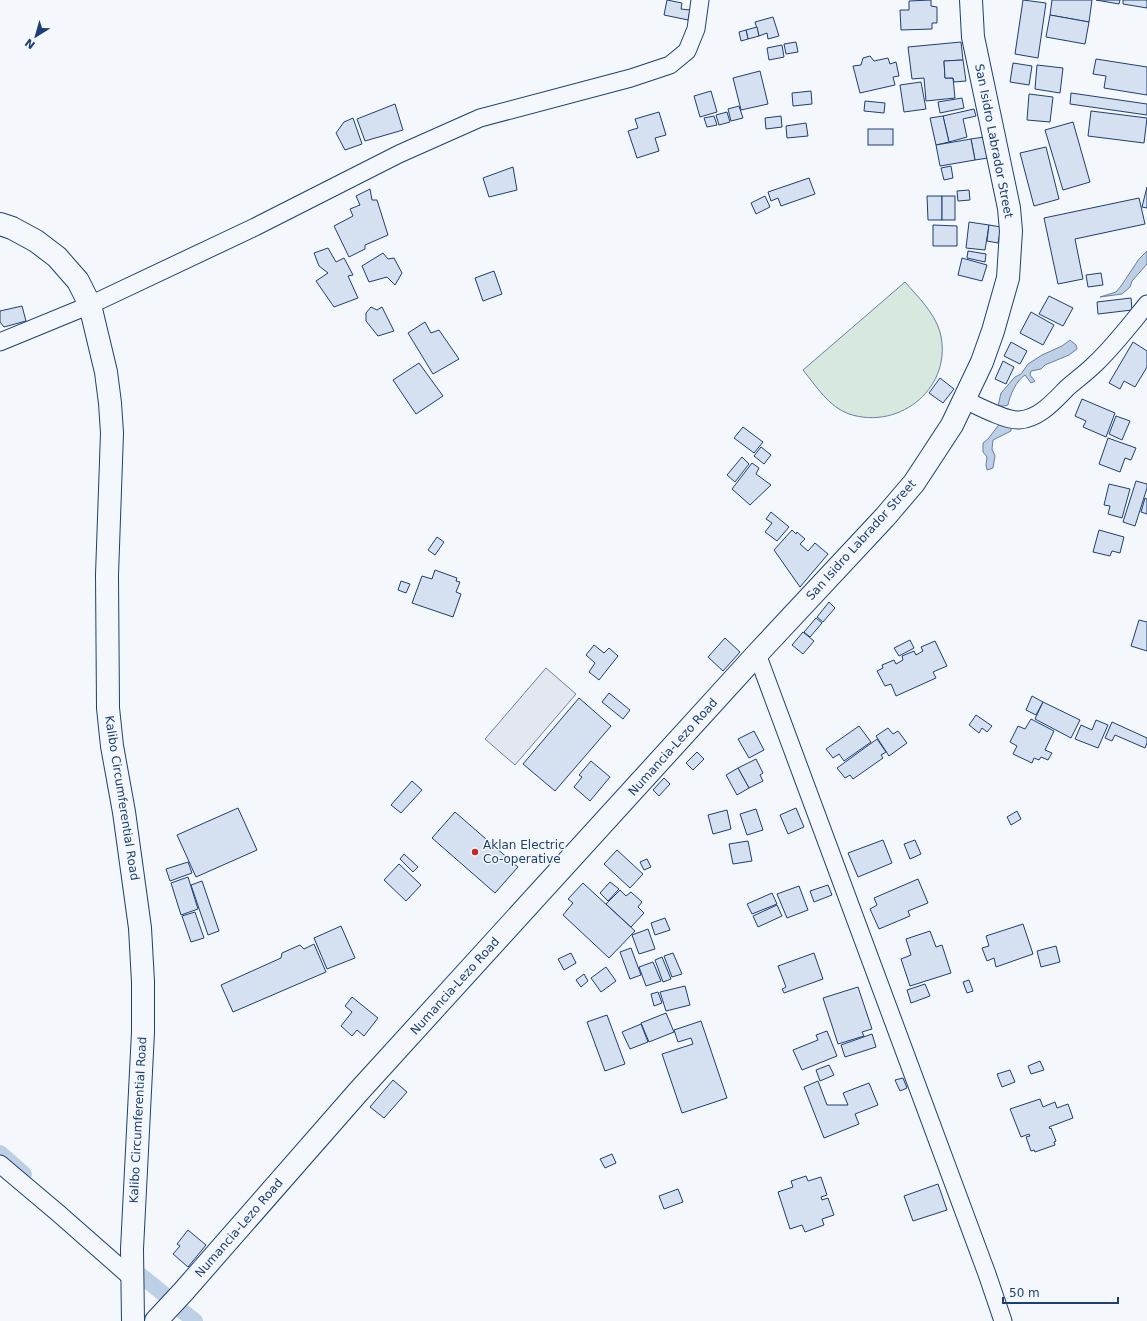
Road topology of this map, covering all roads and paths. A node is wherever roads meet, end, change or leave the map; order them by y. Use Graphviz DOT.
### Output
graph roads {
  1 [pos="700,0"];
  2 [pos="971,0"];
  3 [pos="0,224"];
  4 [pos="1147,304"];
  5 [pos="90,305"];
  6 [pos="0,342"];
  7 [pos="965,400"];
  8 [pos="757,654"];
  9 [pos="0,1164"];
  10 [pos="133,1279"];
  11 [pos="133,1321"];
  12 [pos="156,1321"];
  13 [pos="1003,1321"];
  1 -- 5 [label="street"];
  2 -- 7 [label="main road, San Isidro Labrador Street"];
  3 -- 5 [label="main road, Kalibo Circumferential Road"];
  4 -- 7 [label="street"];
  5 -- 6 [label="street"];
  5 -- 10 [label="main road, Kalibo Circumferential Road"];
  7 -- 8 [label="main road, San Isidro Labrador Street"];
  8 -- 12 [label="main road, Numancia-Lezo Road"];
  8 -- 13 [label="street"];
  9 -- 10 [label="street"];
  10 -- 11 [label="main road, Kalibo Circumferential Road"];
}
